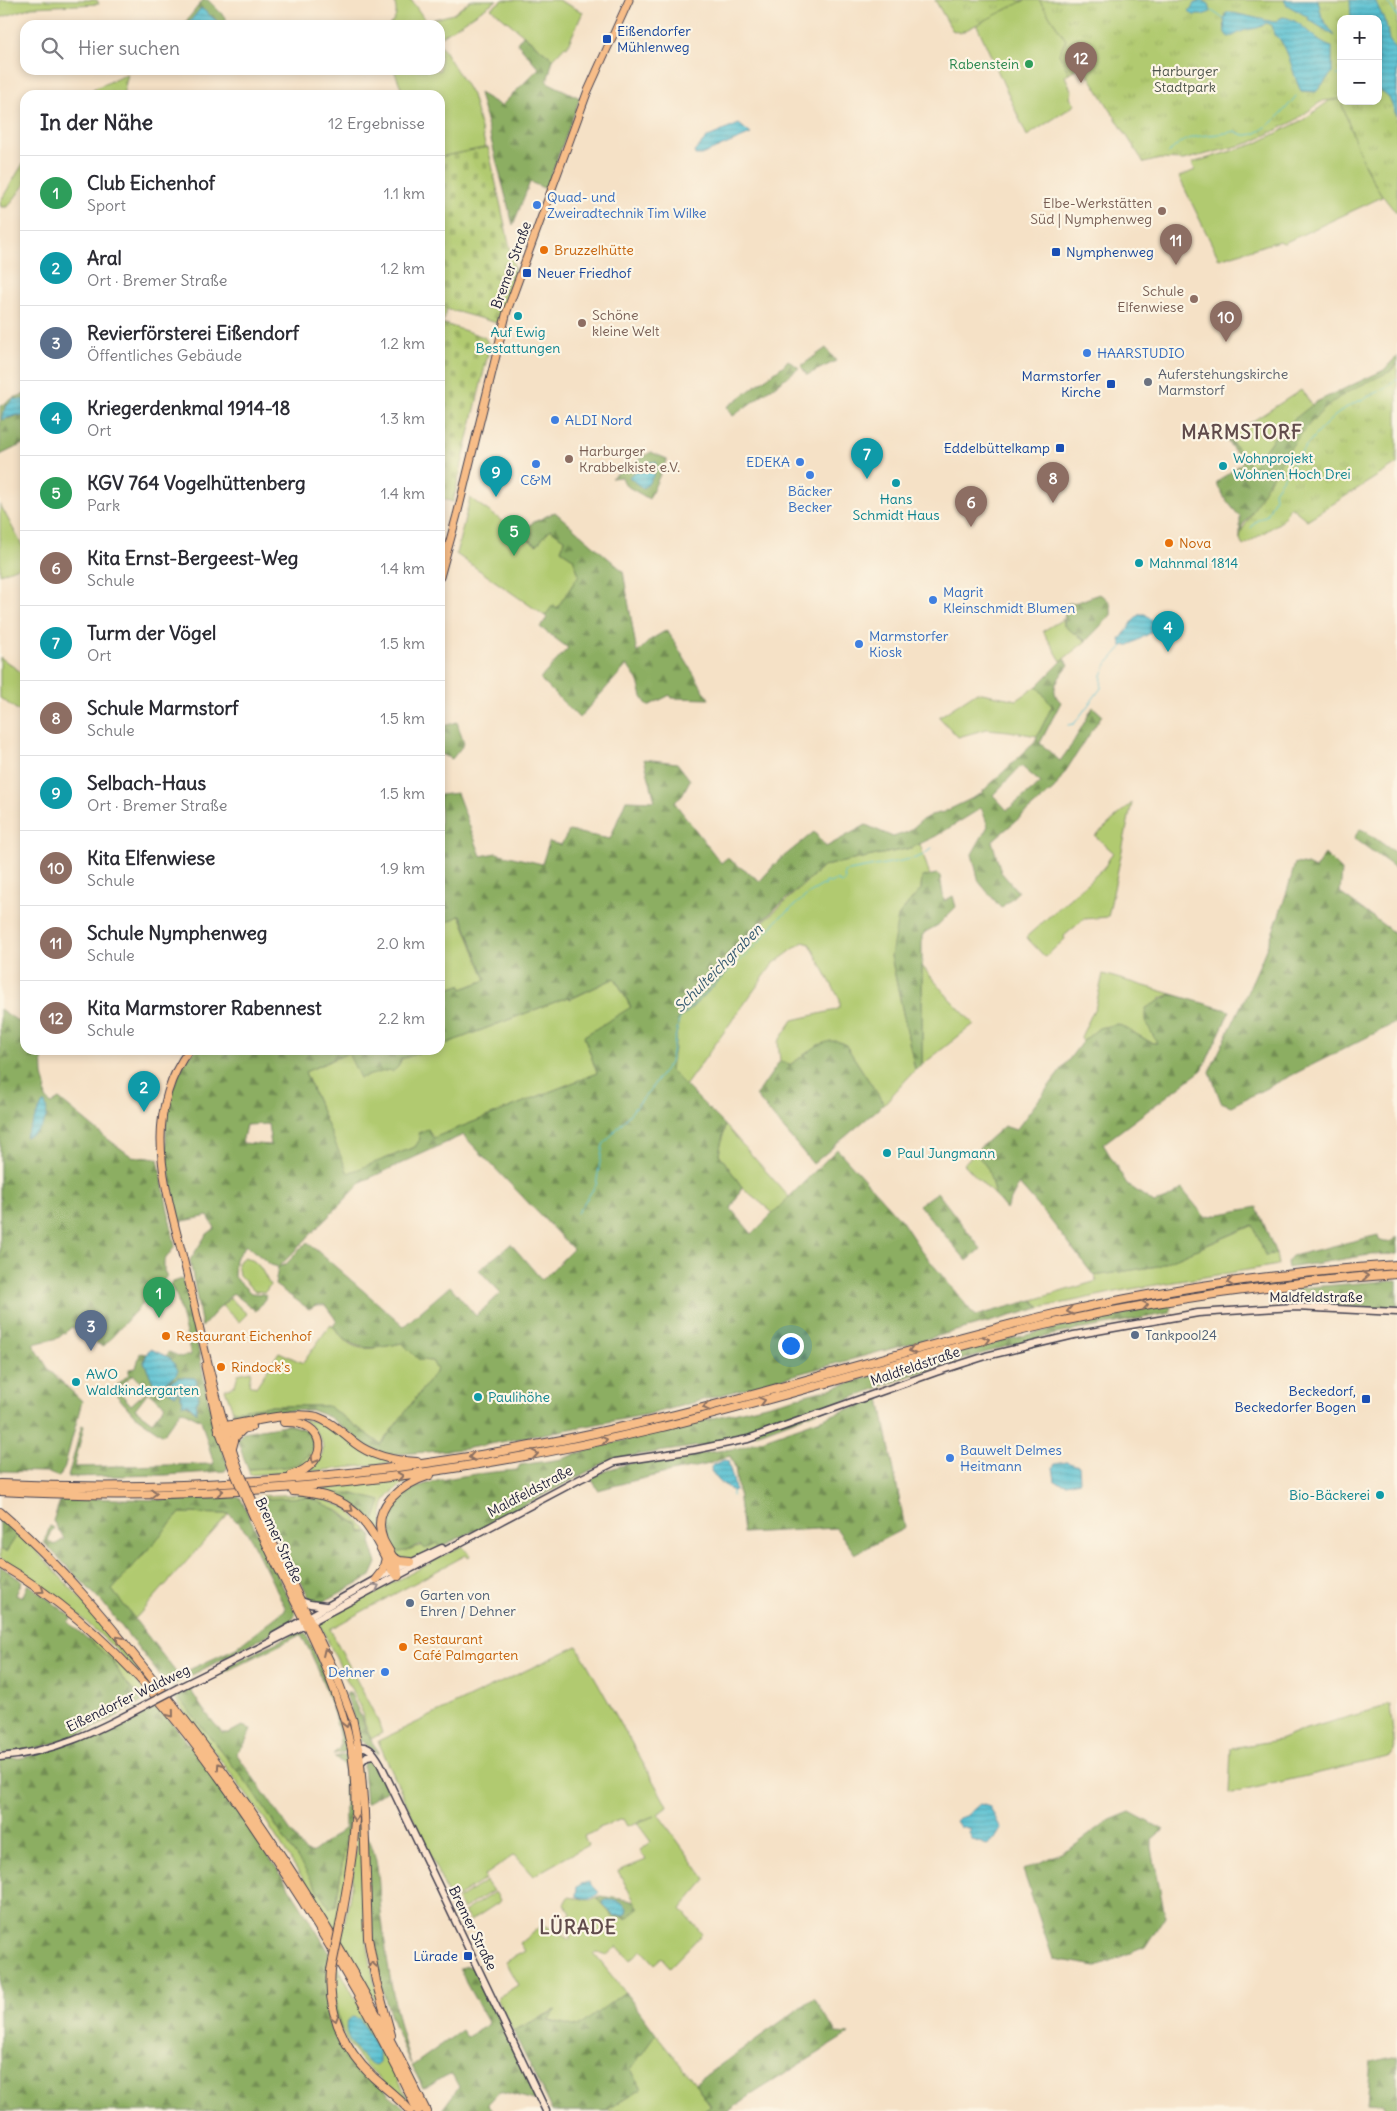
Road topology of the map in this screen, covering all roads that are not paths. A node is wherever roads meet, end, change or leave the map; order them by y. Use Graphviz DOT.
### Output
graph roads {
  1 [pos="629,0"];
  2 [pos="445,560"];
  3 [pos="186,1055"];
  4 [pos="1397,1265"];
  5 [pos="1397,1274"];
  6 [pos="1292,1278"];
  7 [pos="1279,1280"];
  8 [pos="1397,1312"];
  9 [pos="243,1428"];
  10 [pos="224,1430"];
  11 [pos="232,1448"];
  12 [pos="434,1463"];
  13 [pos="452,1468"];
  14 [pos="237,1472"];
  15 [pos="271,1480"];
  16 [pos="0,1484"];
  17 [pos="271,1489"];
  18 [pos="0,1491"];
  19 [pos="249,1500"];
  20 [pos="0,1512"];
  21 [pos="464,1540"];
  22 [pos="389,1558"];
  23 [pos="410,1562"];
  24 [pos="0,1564"];
  25 [pos="396,1571"];
  26 [pos="376,1579"];
  27 [pos="301,1601"];
  28 [pos="326,1606"];
  29 [pos="307,1620"];
  30 [pos="356,1749"];
  31 [pos="375,1756"];
  32 [pos="0,1757"];
  33 [pos="360,1763"];
  34 [pos="392,2042"];
  35 [pos="410,2111"];
  36 [pos="418,2111"];
  37 [pos="426,2111"];
  38 [pos="546,2111"];
  1 -- 2 [label="main road, Bremer Straße"];
  3 -- 10 [label="main road, Bremer Straße"];
  4 -- 6 [label="highway"];
  6 -- 5 [label="highway, one-way"];
  6 -- 7 [label="highway"];
  7 -- 12 [label="highway, one-way"];
  13 -- 7 [label="highway, one-way"];
  8 -- 21 [label="main road, Maldfeldstraße"];
  9 -- 10 [label="highway"];
  9 -- 11 [label="highway"];
  9 -- 15 [label="highway, one-way"];
  10 -- 11 [label="main road, Bremer Straße"];
  10 -- 12 [label="highway"];
  10 -- 14 [label="main road, Bremer Straße"];
  11 -- 14 [label="main road, Bremer Straße"];
  12 -- 15 [label="highway"];
  17 -- 13 [label="highway, one-way"];
  13 -- 22 [label="highway"];
  14 -- 19 [label="main road, Bremer Straße, bridge"];
  15 -- 16 [label="highway"];
  18 -- 17 [label="highway, one-way"];
  17 -- 22 [label="highway, one-way"];
  19 -- 27 [label="main road, Bremer Straße"];
  19 -- 29 [label="main road, Bremer Straße"];
  34 -- 20 [label="highway, one-way"];
  21 -- 23 [label="main road, Maldfeldstraße"];
  21 -- 25 [label="main road, Maldfeldstraße"];
  22 -- 23 [label="highway"];
  22 -- 25 [label="highway"];
  22 -- 26 [label="highway"];
  23 -- 25 [label="main road, Maldfeldstraße"];
  24 -- 36 [label="highway, one-way"];
  25 -- 26 [label="main road, Maldfeldstraße"];
  29 -- 25 [label="main road, Maldfeldstraße, one-way"];
  26 -- 28 [label="main road, Maldfeldstraße"];
  27 -- 28 [label="main road"];
  27 -- 29 [label="main road, Bremer Straße"];
  28 -- 29 [label="main road, Maldfeldstraße"];
  29 -- 30 [label="main road, Bremer Straße"];
  29 -- 32 [label="main road, Eißendorfer Waldweg, bridge"];
  30 -- 31 [label="main road"];
  30 -- 33 [label="highway"];
  30 -- 35 [label="highway, one-way, bridge"];
  31 -- 33 [label="main road"];
  31 -- 38 [label="main road, Bremer Straße"];
  34 -- 33 [label="highway, one-way"];
  34 -- 37 [label="highway"];
}
